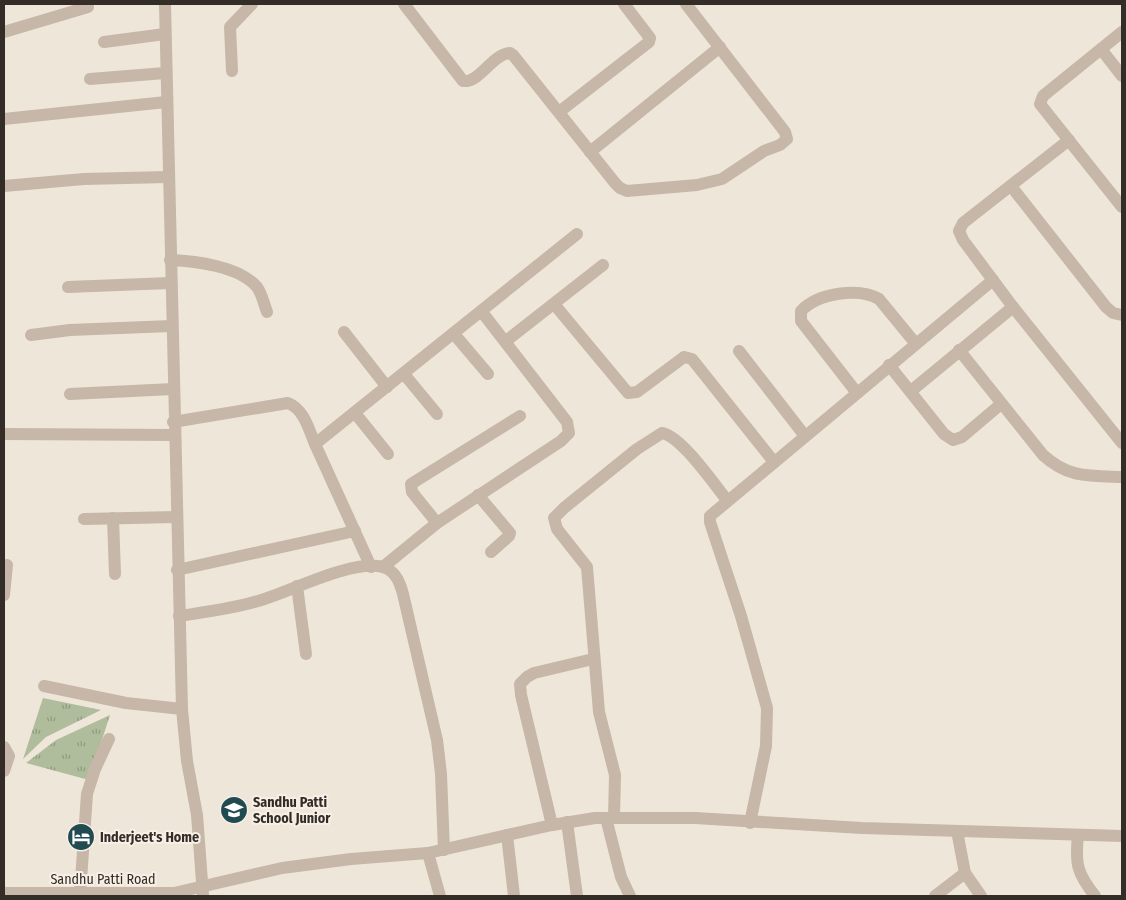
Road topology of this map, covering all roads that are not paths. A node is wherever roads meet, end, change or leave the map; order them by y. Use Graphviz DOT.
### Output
graph roads {
  1 [pos="165,4"];
  2 [pos="404,4"];
  3 [pos="624,4"];
  4 [pos="686,4"];
  5 [pos="247,5"];
  6 [pos="88,6"];
  7 [pos="4,32"];
  8 [pos="1122,32"];
  9 [pos="165,34"];
  10 [pos="104,42"];
  11 [pos="720,47"];
  12 [pos="1101,49"];
  13 [pos="232,71"];
  14 [pos="166,73"];
  15 [pos="1122,76"];
  16 [pos="90,80"];
  17 [pos="166,102"];
  18 [pos="558,112"];
  19 [pos="4,119"];
  20 [pos="1069,140"];
  21 [pos="590,152"];
  22 [pos="168,177"];
  23 [pos="4,186"];
  24 [pos="1011,186"];
  25 [pos="1122,207"];
  26 [pos="577,234"];
  27 [pos="170,260"];
  28 [pos="603,265"];
  29 [pos="993,280"];
  30 [pos="170,283"];
  31 [pos="68,287"];
  32 [pos="554,304"];
  33 [pos="1013,307"];
  34 [pos="267,312"];
  35 [pos="482,312"];
  36 [pos="1122,315"];
  37 [pos="171,326"];
  38 [pos="344,332"];
  39 [pos="454,334"];
  40 [pos="31,336"];
  41 [pos="506,342"];
  42 [pos="916,344"];
  43 [pos="739,350"];
  44 [pos="959,350"];
  45 [pos="889,365"];
  46 [pos="404,374"];
  47 [pos="488,374"];
  48 [pos="387,387"];
  49 [pos="173,389"];
  50 [pos="911,391"];
  51 [pos="857,392"];
  52 [pos="70,394"];
  53 [pos="1001,404"];
  54 [pos="355,413"];
  55 [pos="437,414"];
  56 [pos="520,416"];
  57 [pos="173,422"];
  58 [pos="4,434"];
  59 [pos="174,435"];
  60 [pos="805,436"];
  61 [pos="1122,443"];
  62 [pos="315,444"];
  63 [pos="388,454"];
  64 [pos="774,462"];
  65 [pos="1122,477"];
  66 [pos="478,494"];
  67 [pos="727,500"];
  68 [pos="176,517"];
  69 [pos="113,518"];
  70 [pos="84,519"];
  71 [pos="437,523"];
  72 [pos="355,531"];
  73 [pos="491,552"];
  74 [pos="7,565"];
  75 [pos="377,567"];
  76 [pos="178,570"];
  77 [pos="115,574"];
  78 [pos="297,586"];
  79 [pos="4,595"];
  80 [pos="179,616"];
  81 [pos="306,654"];
  82 [pos="593,659"];
  83 [pos="44,686"];
  84 [pos="182,709"];
  85 [pos="109,740"];
  86 [pos="4,747"];
  87 [pos="4,772"];
  88 [pos="610,818"];
  89 [pos="567,822"];
  90 [pos="750,823"];
  91 [pos="552,825"];
  92 [pos="957,831"];
  93 [pos="506,835"];
  94 [pos="1078,835"];
  95 [pos="1122,836"];
  96 [pos="444,850"];
  97 [pos="428,853"];
  98 [pos="965,873"];
  99 [pos="203,892"];
  100 [pos="4,893"];
  101 [pos="80,894"];
  102 [pos="40,895"];
  103 [pos="157,895"];
  104 [pos="440,896"];
  105 [pos="514,896"];
  106 [pos="577,896"];
  107 [pos="630,896"];
  108 [pos="935,896"];
  109 [pos="981,896"];
  110 [pos="1095,896"];
  1 -- 9 [label="street"];
  2 -- 18 [label="street"];
  3 -- 18 [label="street"];
  4 -- 11 [label="street"];
  5 -- 13 [label="street"];
  6 -- 7 [label="street"];
  8 -- 12 [label="street"];
  9 -- 10 [label="street"];
  9 -- 14 [label="street"];
  11 -- 21 [label="street"];
  11 -- 21 [label="street"];
  12 -- 15 [label="street"];
  12 -- 20 [label="street"];
  14 -- 16 [label="street"];
  14 -- 17 [label="street"];
  17 -- 19 [label="street"];
  17 -- 22 [label="street"];
  18 -- 21 [label="street"];
  20 -- 24 [label="street"];
  20 -- 25 [label="street"];
  22 -- 23 [label="street"];
  22 -- 27 [label="street"];
  24 -- 29 [label="street"];
  24 -- 36 [label="street"];
  26 -- 35 [label="street"];
  27 -- 30 [label="street"];
  27 -- 34 [label="street"];
  28 -- 32 [label="street"];
  29 -- 33 [label="street"];
  29 -- 42 [label="street"];
  30 -- 31 [label="street"];
  30 -- 37 [label="street"];
  32 -- 41 [label="street"];
  32 -- 64 [label="street"];
  33 -- 44 [label="street"];
  33 -- 61 [label="street"];
  35 -- 39 [label="street"];
  35 -- 41 [label="street"];
  37 -- 40 [label="street"];
  37 -- 49 [label="street"];
  38 -- 48 [label="street"];
  39 -- 46 [label="street"];
  39 -- 47 [label="street"];
  41 -- 66 [label="street"];
  42 -- 45 [label="street"];
  42 -- 51 [label="street"];
  43 -- 60 [label="street"];
  44 -- 50 [label="street"];
  44 -- 53 [label="street"];
  45 -- 50 [label="street"];
  45 -- 51 [label="street"];
  46 -- 48 [label="street"];
  46 -- 55 [label="street"];
  48 -- 54 [label="street"];
  49 -- 52 [label="street"];
  49 -- 57 [label="street"];
  50 -- 53 [label="street"];
  51 -- 60 [label="street"];
  53 -- 65 [label="street"];
  54 -- 62 [label="street"];
  54 -- 63 [label="street"];
  56 -- 71 [label="street"];
  57 -- 59 [label="street"];
  57 -- 62 [label="street"];
  58 -- 59 [label="street"];
  59 -- 68 [label="street"];
  60 -- 64 [label="street"];
  62 -- 72 [label="street"];
  64 -- 67 [label="street"];
  66 -- 71 [label="street"];
  66 -- 73 [label="street"];
  67 -- 82 [label="street"];
  67 -- 90 [label="street"];
  68 -- 69 [label="street"];
  68 -- 76 [label="street"];
  69 -- 70 [label="street"];
  69 -- 77 [label="street"];
  71 -- 75 [label="street"];
  72 -- 75 [label="street"];
  72 -- 76 [label="street"];
  74 -- 79 [label="street"];
  75 -- 78 [label="street"];
  75 -- 96 [label="street"];
  76 -- 80 [label="street"];
  78 -- 80 [label="street"];
  78 -- 81 [label="street"];
  80 -- 84 [label="street"];
  82 -- 88 [label="street"];
  82 -- 91 [label="street"];
  83 -- 84 [label="street"];
  84 -- 99 [label="street"];
  85 -- 101 [label="street"];
  86 -- 87 [label="street"];
  88 -- 89 [label="street, Sandhu Patti Road"];
  88 -- 90 [label="street, Sandhu Patti Road"];
  88 -- 107 [label="street"];
  89 -- 91 [label="street, Sandhu Patti Road"];
  89 -- 106 [label="street"];
  90 -- 92 [label="street, Sandhu Patti Road"];
  91 -- 93 [label="street, Sandhu Patti Road"];
  92 -- 94 [label="street, Sandhu Patti Road"];
  92 -- 98 [label="street"];
  93 -- 96 [label="street, Sandhu Patti Road"];
  93 -- 105 [label="street"];
  94 -- 95 [label="street, Sandhu Patti Road"];
  94 -- 110 [label="street"];
  96 -- 97 [label="street, Sandhu Patti Road"];
  97 -- 99 [label="street, Sandhu Patti Road"];
  97 -- 104 [label="street"];
  98 -- 108 [label="street"];
  98 -- 109 [label="street"];
  99 -- 103 [label="street, Sandhu Patti Road"];
  100 -- 102 [label="street, Sandhu Patti Road"];
  101 -- 102 [label="street, Sandhu Patti Road"];
  101 -- 103 [label="street, Sandhu Patti Road"];
}
